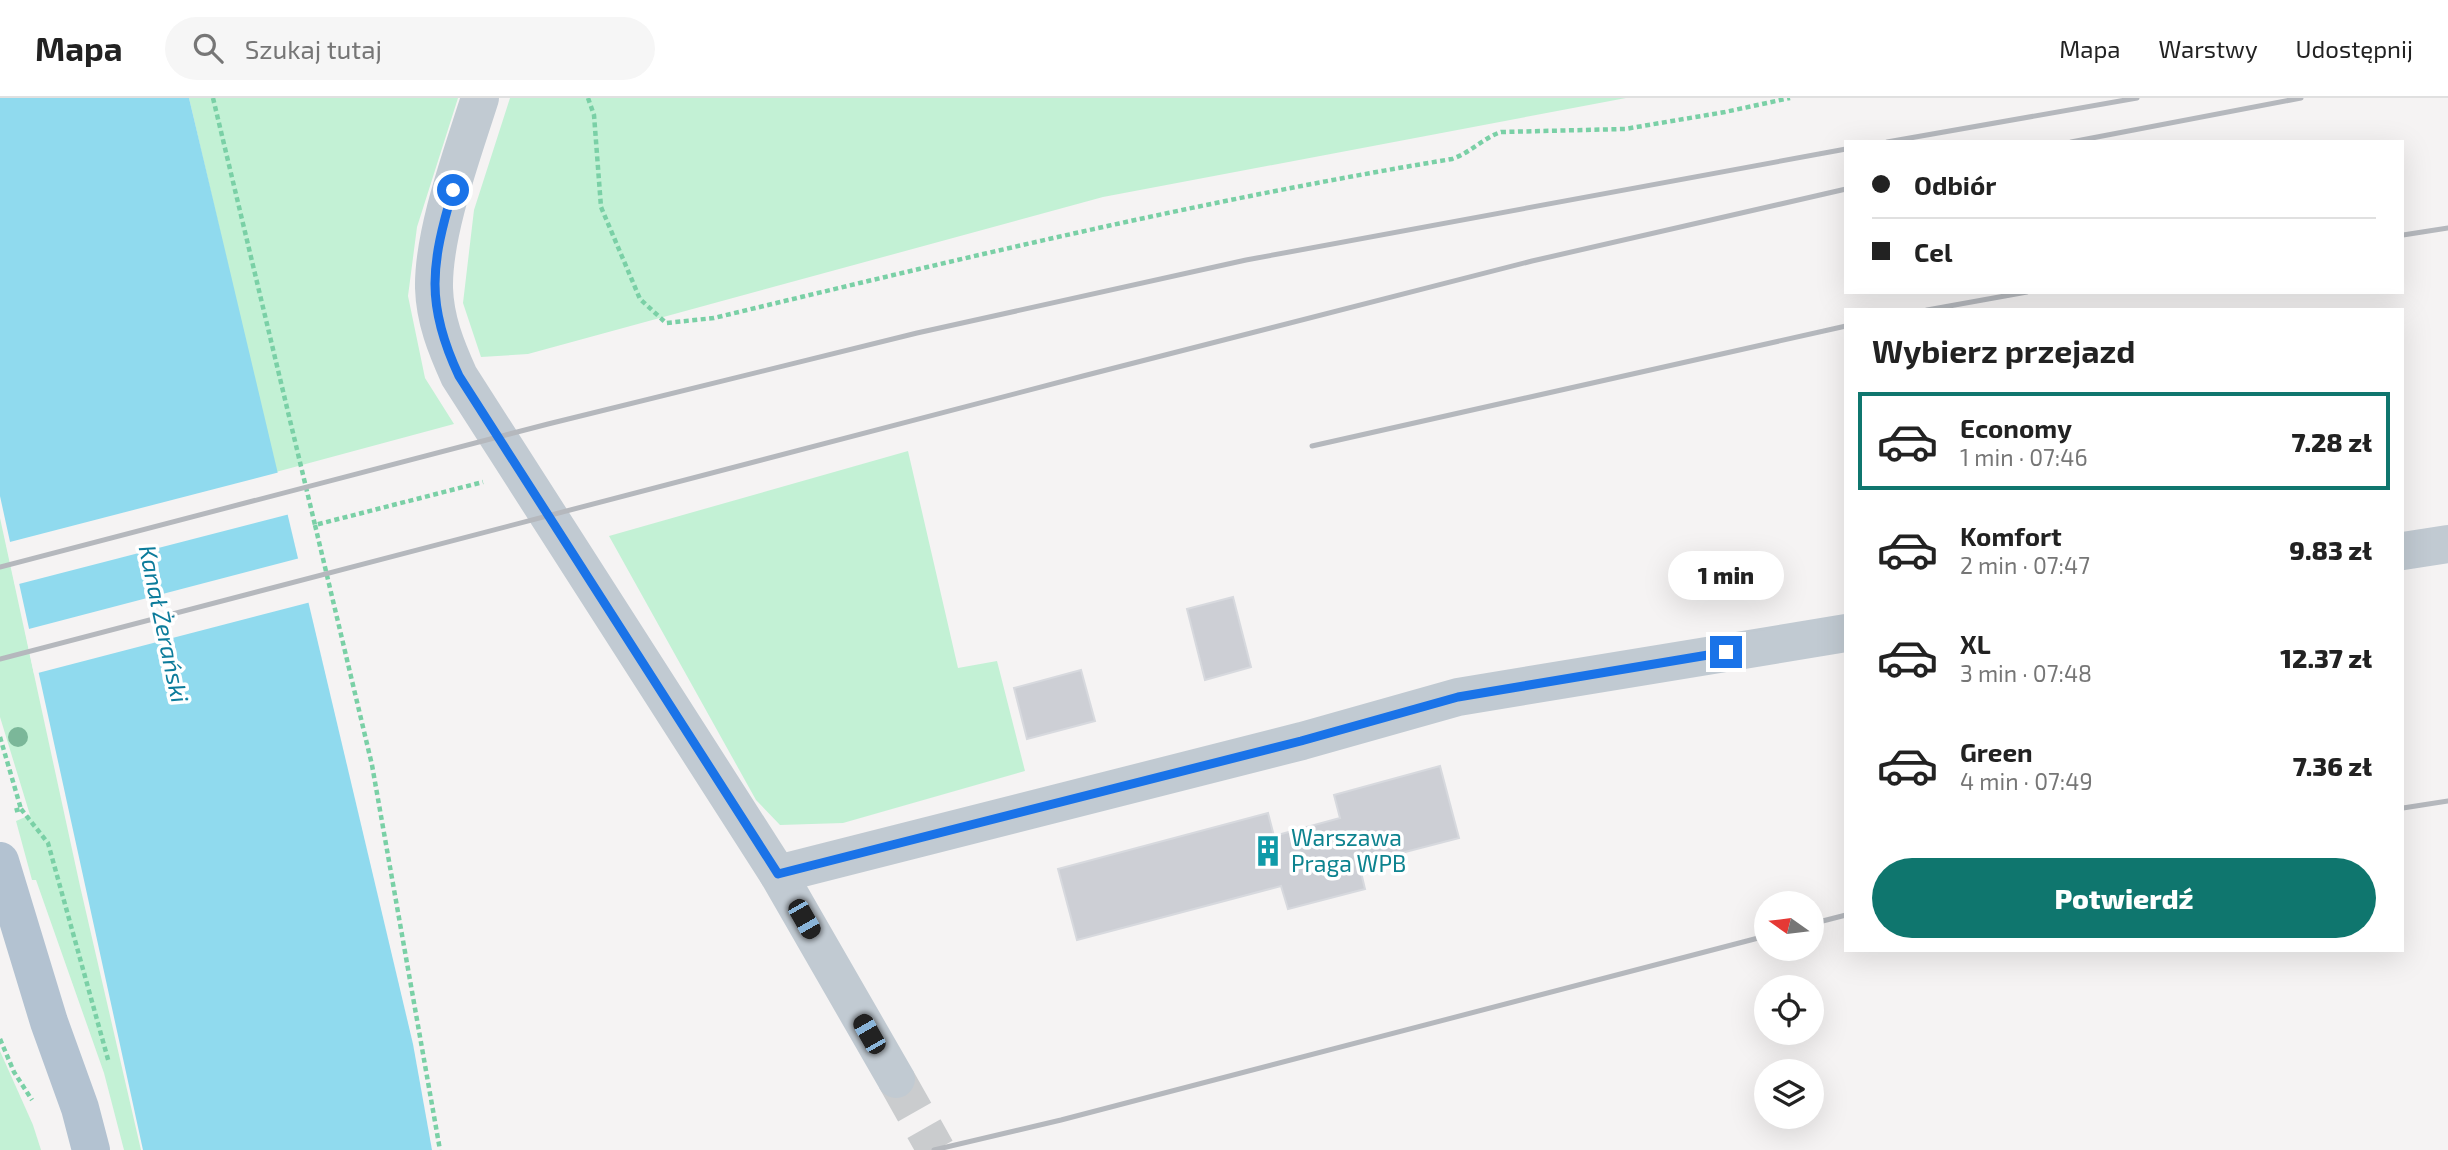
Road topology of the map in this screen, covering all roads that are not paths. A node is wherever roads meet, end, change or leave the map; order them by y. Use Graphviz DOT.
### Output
graph roads {
  1 [pos="481,98"];
  2 [pos="2448,544"];
  3 [pos="2404,551"];
  4 [pos="1844,633"];
  5 [pos="0,862"];
  6 [pos="778,874"];
  7 [pos="0,944"];
  8 [pos="49,1022"];
  9 [pos="895,1079"];
  10 [pos="91,1150"];
  1 -- 6 [label="lane"];
  2 -- 3 [label="lane"];
  4 -- 6 [label="lane"];
  5 -- 8 [label="main road"];
  6 -- 9 [label="lane"];
  7 -- 8 [label="main road"];
  8 -- 10 [label="main road"];
}
